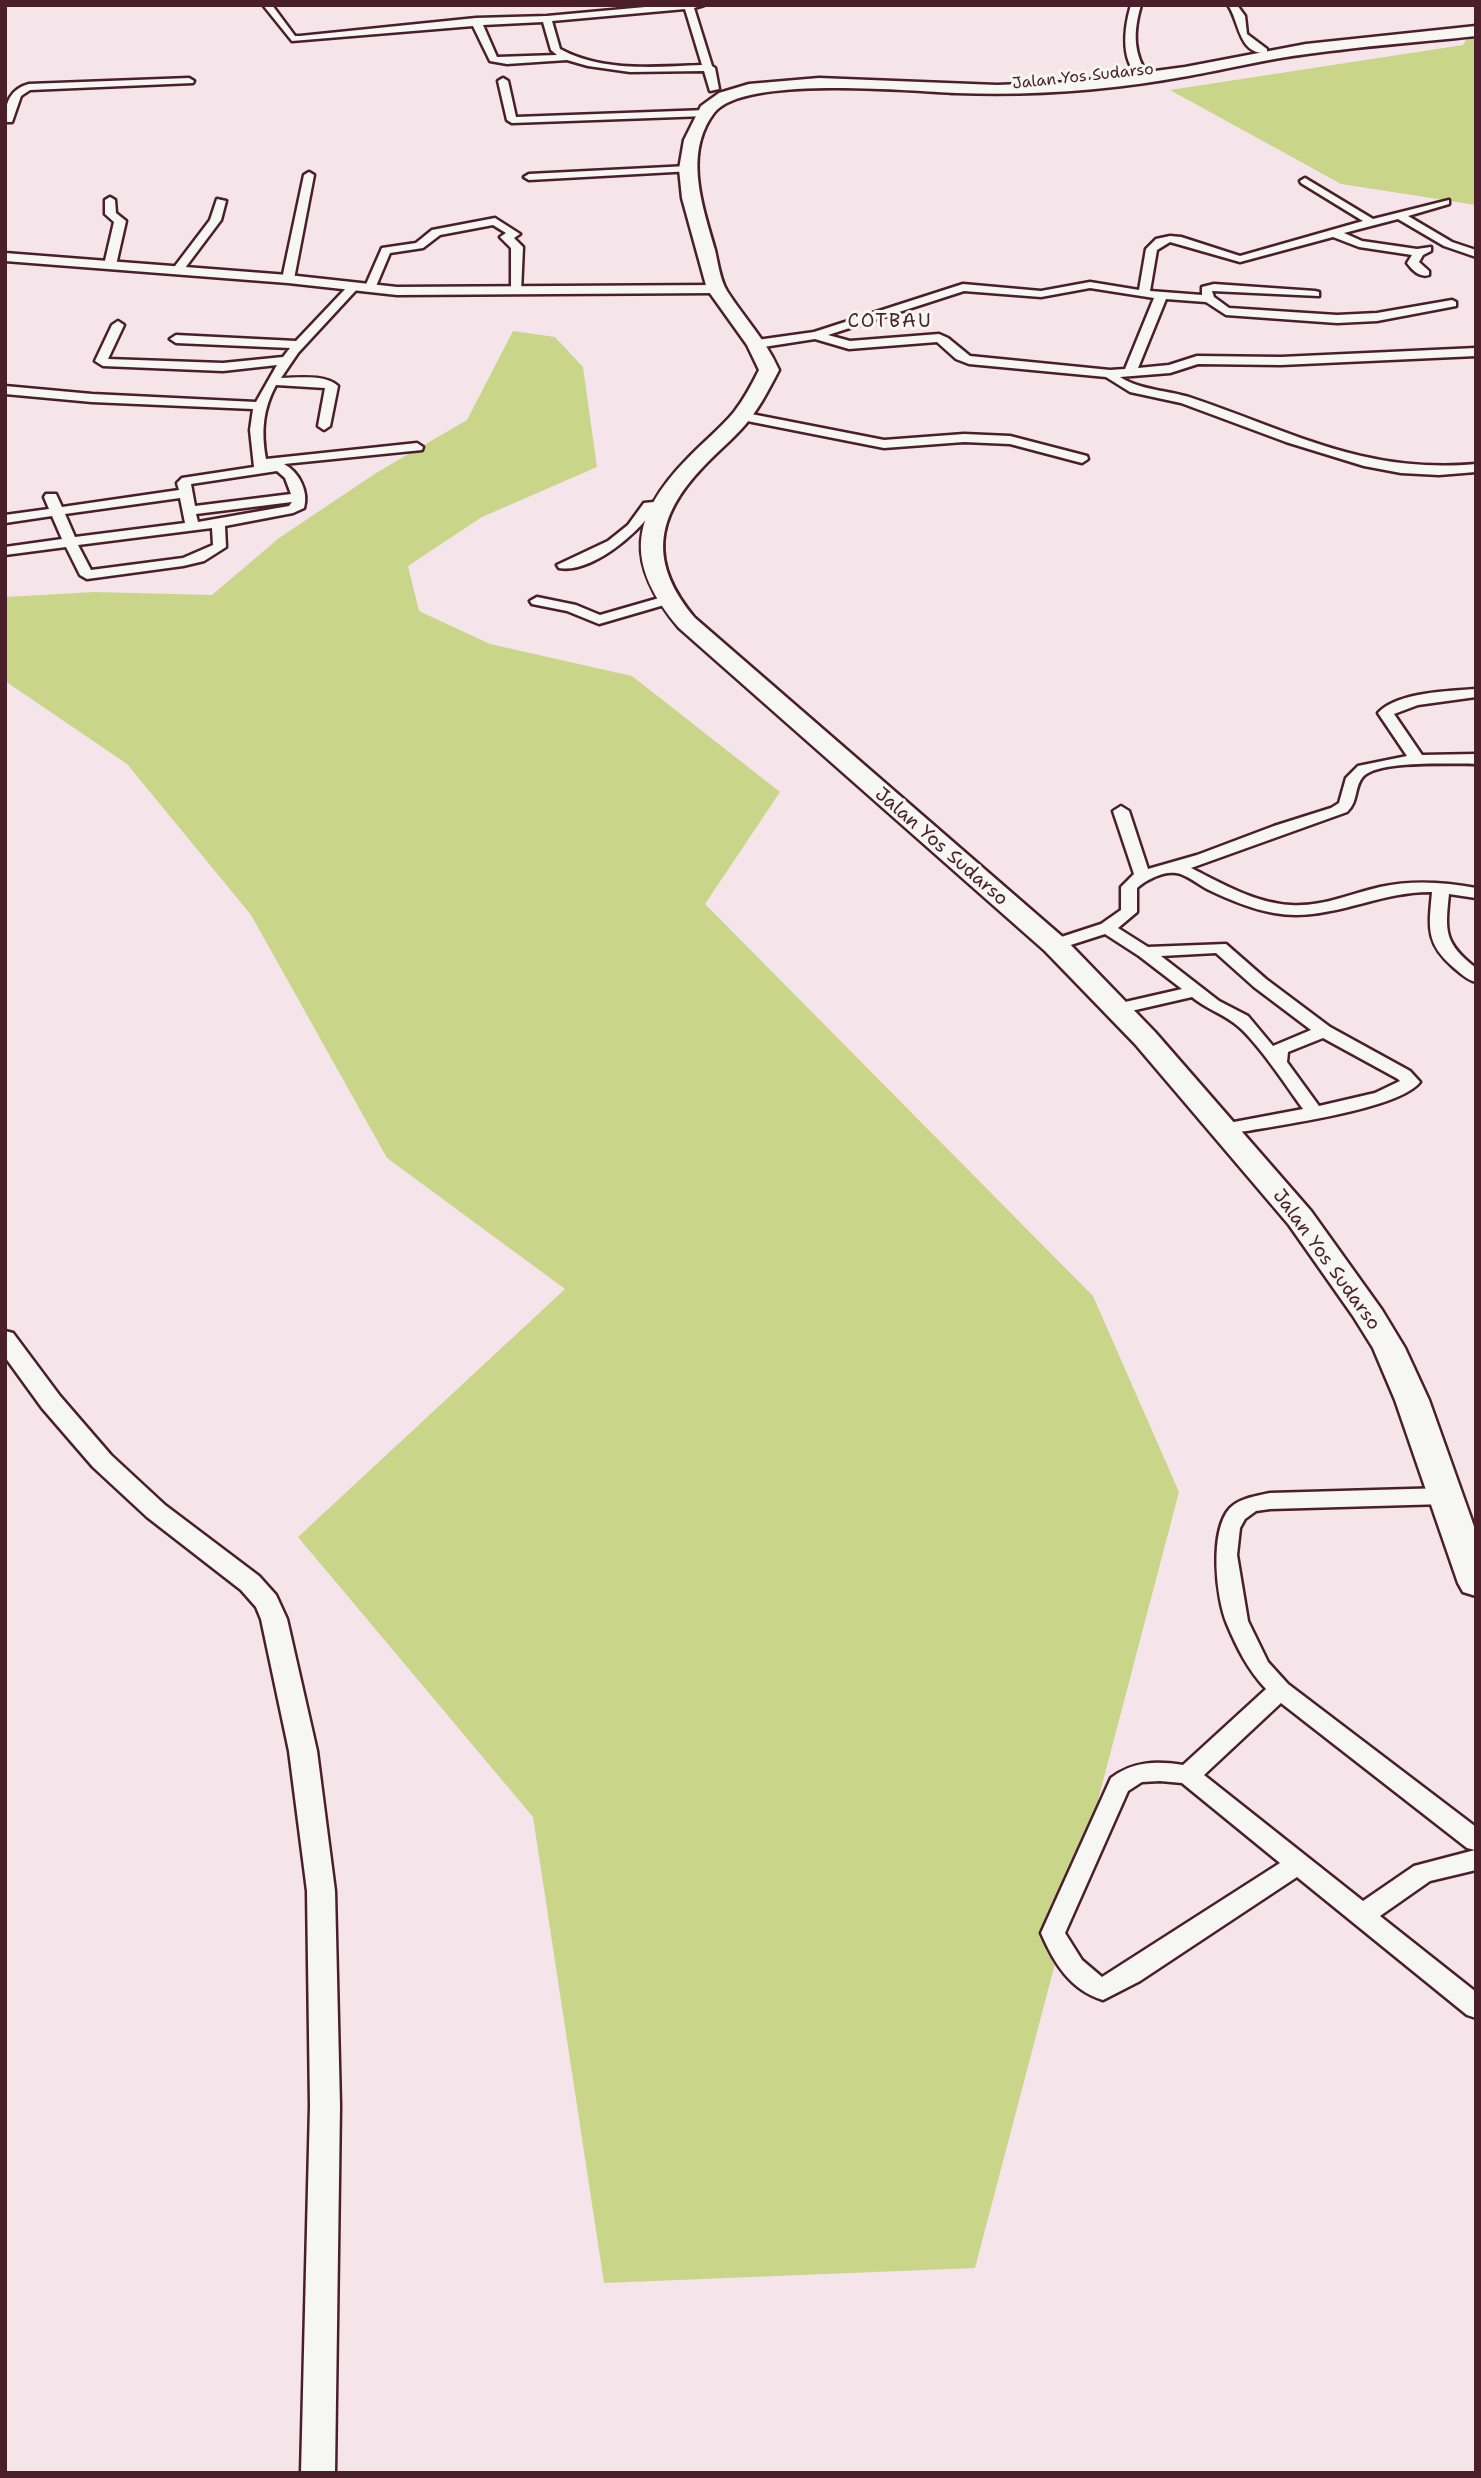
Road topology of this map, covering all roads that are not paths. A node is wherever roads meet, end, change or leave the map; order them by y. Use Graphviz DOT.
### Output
graph roads {
  1 [pos="267,5"];
  2 [pos="700,5"];
  3 [pos="1136,5"];
  4 [pos="1232,5"];
  5 [pos="689,6"];
  6 [pos="547,19"];
  7 [pos="476,21"];
  8 [pos="1476,25"];
  9 [pos="1476,32"];
  10 [pos="1264,51"];
  11 [pos="570,57"];
  12 [pos="710,68"];
  13 [pos="1142,75"];
  14 [pos="189,81"];
  15 [pos="503,81"];
  16 [pos="709,104"];
  17 [pos="6,123"];
  18 [pos="688,169"];
  19 [pos="309,175"];
  20 [pos="529,177"];
  21 [pos="1305,181"];
  22 [pos="110,200"];
  23 [pos="221,201"];
  24 [pos="1445,202"];
  25 [pos="1401,216"];
  26 [pos="1371,222"];
  27 [pos="1334,233"];
  28 [pos="1448,244"];
  29 [pos="1419,253"];
  30 [pos="1476,254"];
  31 [pos="5,257"];
  32 [pos="110,265"];
  33 [pos="178,270"];
  34 [pos="1425,273"];
  35 [pos="288,279"];
  36 [pos="353,287"];
  37 [pos="370,289"];
  38 [pos="716,289"];
  39 [pos="517,290"];
  40 [pos="1144,294"];
  41 [pos="1315,294"];
  42 [pos="1161,296"];
  43 [pos="1209,299"];
  44 [pos="1452,304"];
  45 [pos="118,325"];
  46 [pos="817,335"];
  47 [pos="176,339"];
  48 [pos="757,344"];
  49 [pos="302,345"];
  50 [pos="1476,352"];
  51 [pos="288,360"];
  52 [pos="1130,372"];
  53 [pos="1110,374"];
  54 [pos="273,381"];
  55 [pos="5,390"];
  56 [pos="261,406"];
  57 [pos="741,416"];
  58 [pos="324,426"];
  59 [pos="417,447"];
  60 [pos="1082,459"];
  61 [pos="261,466"];
  62 [pos="1476,468"];
  63 [pos="184,493"];
  64 [pos="51,497"];
  65 [pos="299,497"];
  66 [pos="664,505"];
  67 [pos="189,511"];
  68 [pos="59,512"];
  69 [pos="5,519"];
  70 [pos="218,523"];
  71 [pos="192,526"];
  72 [pos="70,542"];
  73 [pos="5,551"];
  74 [pos="564,565"];
  75 [pos="666,600"];
  76 [pos="537,601"];
  77 [pos="1476,693"];
  78 [pos="1476,759"];
  79 [pos="1418,761"];
  80 [pos="1121,811"];
  81 [pos="1180,868"];
  82 [pos="1142,875"];
  83 [pos="1441,888"];
  84 [pos="1476,893"];
  85 [pos="1107,928"];
  86 [pos="1055,945"];
  87 [pos="1145,952"];
  88 [pos="1476,977"];
  89 [pos="1196,990"];
  90 [pos="1118,1009"];
  91 [pos="1324,1031"];
  92 [pos="1278,1062"];
  93 [pos="1313,1111"];
  94 [pos="1224,1129"];
  95 [pos="5,1339"];
  96 [pos="1445,1496"];
  97 [pos="1476,1583"];
  98 [pos="1280,1690"];
  99 [pos="1188,1775"];
  100 [pos="1476,1841"];
  101 [pos="1476,1860"];
  102 [pos="1298,1864"];
  103 [pos="1362,1915"];
  104 [pos="1475,2006"];
  105 [pos="317,2473"];
  1 -- 7 [label="street"];
  2 -- 5 [label="street"];
  3 -- 13 [label="street"];
  4 -- 10 [label="street"];
  5 -- 6 [label="street"];
  5 -- 12 [label="street"];
  6 -- 7 [label="street"];
  6 -- 11 [label="street"];
  7 -- 11 [label="street"];
  8 -- 10 [label="highway, Jalan Yos Sudarso"];
  9 -- 13 [label="highway, Jalan Yos Sudarso"];
  10 -- 13 [label="highway, Jalan Yos Sudarso"];
  11 -- 12 [label="street"];
  12 -- 16 [label="street"];
  13 -- 16 [label="highway, Jalan Yos Sudarso"];
  14 -- 17 [label="street"];
  15 -- 16 [label="street"];
  16 -- 18 [label="highway, Jalan Yos Sudarso"];
  18 -- 20 [label="street"];
  18 -- 38 [label="highway, Jalan Yos Sudarso"];
  19 -- 35 [label="street"];
  21 -- 26 [label="street"];
  22 -- 32 [label="street"];
  23 -- 33 [label="street"];
  24 -- 25 [label="street"];
  25 -- 26 [label="street"];
  25 -- 28 [label="street"];
  26 -- 27 [label="street"];
  27 -- 29 [label="street"];
  27 -- 40 [label="street"];
  28 -- 29 [label="street"];
  28 -- 30 [label="street"];
  29 -- 34 [label="street"];
  31 -- 32 [label="street"];
  32 -- 33 [label="street"];
  33 -- 35 [label="street"];
  35 -- 36 [label="street"];
  36 -- 37 [label="street"];
  36 -- 49 [label="street"];
  37 -- 39 [label="street"];
  37 -- 39 [label="street"];
  38 -- 39 [label="street"];
  38 -- 48 [label="highway, Jalan Yos Sudarso"];
  40 -- 42 [label="street"];
  40 -- 46 [label="street"];
  41 -- 43 [label="street"];
  42 -- 43 [label="street"];
  42 -- 52 [label="street"];
  43 -- 44 [label="street"];
  45 -- 51 [label="street"];
  46 -- 48 [label="street"];
  46 -- 53 [label="street"];
  47 -- 49 [label="street"];
  48 -- 57 [label="highway, Jalan Yos Sudarso"];
  49 -- 51 [label="street"];
  50 -- 52 [label="street"];
  51 -- 54 [label="street"];
  52 -- 53 [label="street"];
  53 -- 62 [label="street"];
  54 -- 56 [label="street"];
  54 -- 58 [label="street"];
  55 -- 56 [label="street"];
  56 -- 61 [label="street"];
  57 -- 60 [label="street"];
  57 -- 66 [label="highway, Jalan Yos Sudarso"];
  59 -- 61 [label="street"];
  61 -- 63 [label="street"];
  61 -- 65 [label="street"];
  63 -- 67 [label="street"];
  63 -- 68 [label="street"];
  64 -- 68 [label="street"];
  65 -- 67 [label="street"];
  65 -- 70 [label="street"];
  66 -- 74 [label="street"];
  66 -- 75 [label="highway, Jalan Yos Sudarso"];
  67 -- 71 [label="street"];
  68 -- 69 [label="street"];
  68 -- 72 [label="street"];
  70 -- 71 [label="street"];
  70 -- 72 [label="street"];
  71 -- 72 [label="street"];
  72 -- 73 [label="street"];
  75 -- 76 [label="street"];
  75 -- 86 [label="highway, Jalan Yos Sudarso"];
  77 -- 79 [label="street"];
  78 -- 79 [label="street"];
  79 -- 81 [label="street"];
  80 -- 82 [label="street"];
  81 -- 82 [label="street"];
  81 -- 83 [label="street"];
  82 -- 85 [label="street"];
  83 -- 84 [label="street"];
  83 -- 88 [label="street"];
  85 -- 86 [label="street"];
  85 -- 87 [label="street"];
  86 -- 90 [label="highway, Jalan Yos Sudarso"];
  87 -- 89 [label="street"];
  87 -- 91 [label="street"];
  89 -- 90 [label="street"];
  89 -- 92 [label="street"];
  90 -- 94 [label="highway, Jalan Yos Sudarso"];
  91 -- 92 [label="street"];
  91 -- 93 [label="street"];
  92 -- 93 [label="street"];
  93 -- 94 [label="street"];
  94 -- 96 [label="highway, Jalan Yos Sudarso"];
  95 -- 105 [label="street"];
  96 -- 97 [label="highway, Jalan Yos Sudarso"];
  96 -- 98 [label="street"];
  98 -- 99 [label="street"];
  98 -- 100 [label="street"];
  99 -- 102 [label="street"];
  99 -- 102 [label="street"];
  101 -- 103 [label="street"];
  102 -- 103 [label="street"];
  103 -- 104 [label="street"];
}
